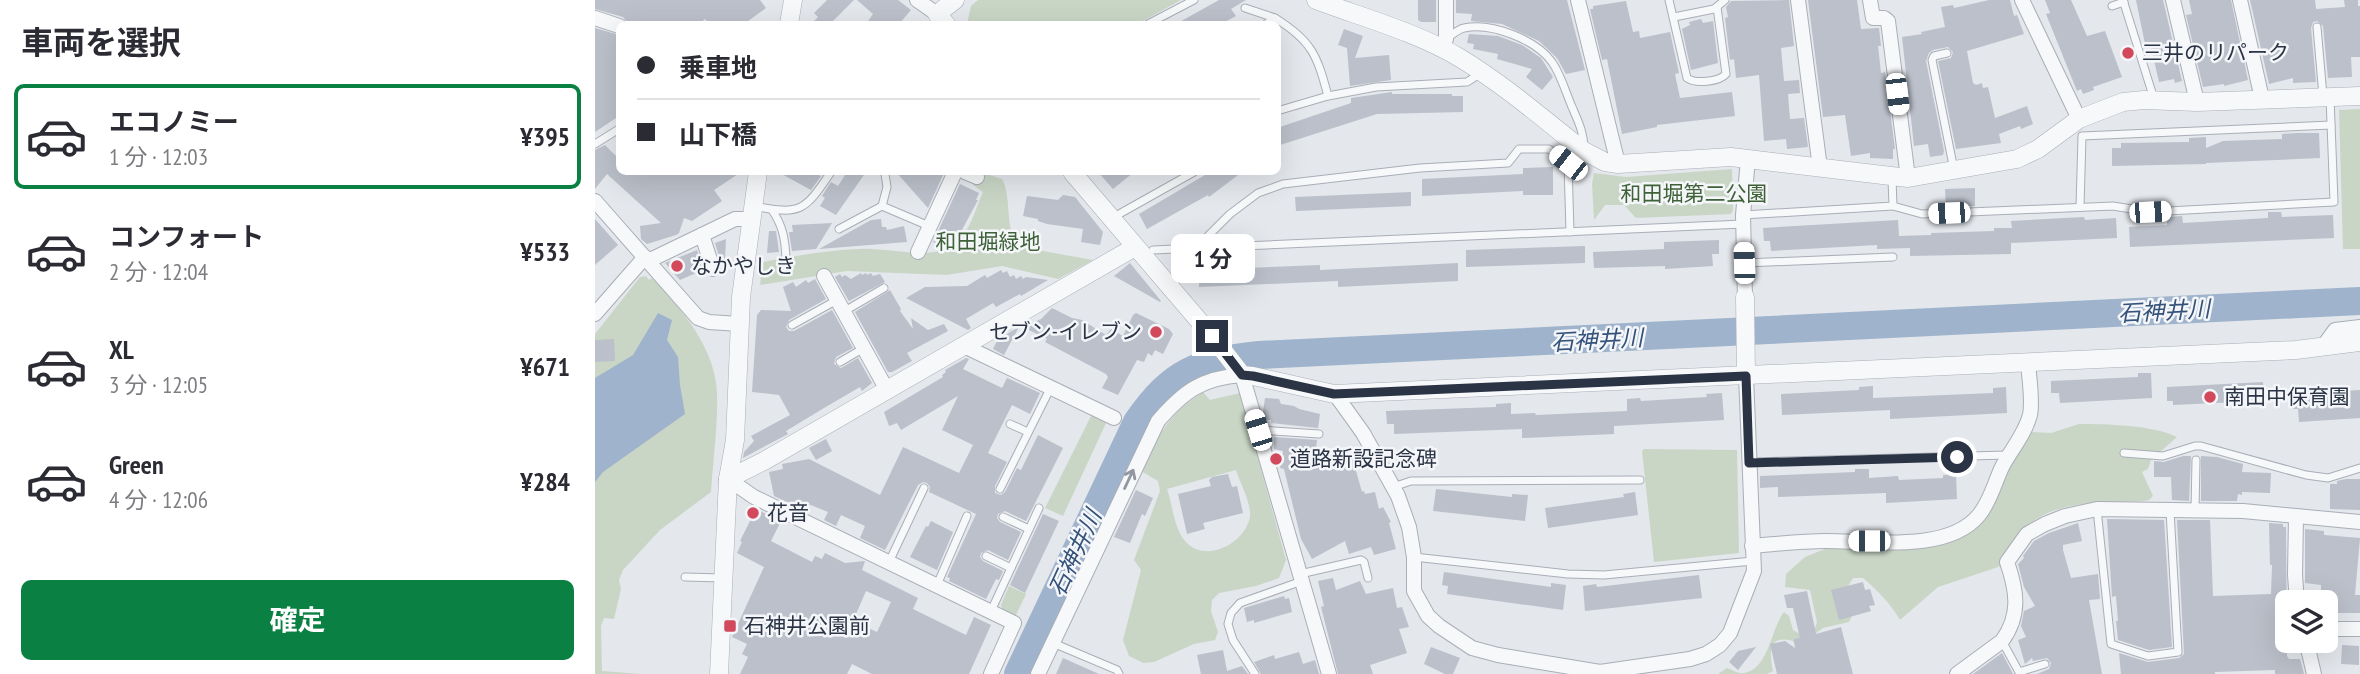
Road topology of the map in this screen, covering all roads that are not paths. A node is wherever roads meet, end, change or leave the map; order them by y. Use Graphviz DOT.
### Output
graph roads {
  1 [pos="793,0"];
  2 [pos="917,0"];
  3 [pos="955,0"];
  4 [pos="1194,0"];
  5 [pos="1317,0"];
  6 [pos="1446,0"];
  7 [pos="1578,0"];
  8 [pos="1669,0"];
  9 [pos="1725,0"];
  10 [pos="1798,0"];
  11 [pos="1870,0"];
  12 [pos="2022,0"];
  13 [pos="2173,0"];
  14 [pos="2240,0"];
  15 [pos="2124,1"];
  16 [pos="2112,6"];
  17 [pos="1717,7"];
  18 [pos="1245,8"];
  19 [pos="1674,17"];
  20 [pos="595,18"];
  21 [pos="1275,18"];
  22 [pos="937,20"];
  23 [pos="790,21"];
  24 [pos="1154,21"];
  25 [pos="1270,21"];
  26 [pos="1280,21"];
  27 [pos="1281,22"];
  28 [pos="616,25"];
  29 [pos="2317,27"];
  30 [pos="1444,44"];
  31 [pos="1947,53"];
  32 [pos="1481,73"];
  33 [pos="1328,96"];
  34 [pos="2360,96"];
  35 [pos="2327,97"];
  36 [pos="2262,99"];
  37 [pos="2155,100"];
  38 [pos="2197,102"];
  39 [pos="1281,110"];
  40 [pos="2331,125"];
  41 [pos="2078,126"];
  42 [pos="616,131"];
  43 [pos="595,144"];
  44 [pos="1584,151"];
  45 [pos="1748,159"];
  46 [pos="1618,164"];
  47 [pos="1820,168"];
  48 [pos="1954,171"];
  49 [pos="757,175"];
  50 [pos="829,175"];
  51 [pos="885,175"];
  52 [pos="954,175"];
  53 [pos="1078,175"];
  54 [pos="1189,175"];
  55 [pos="1900,178"];
  56 [pos="595,201"];
  57 [pos="882,206"];
  58 [pos="1892,206"];
  59 [pos="2080,207"];
  60 [pos="772,210"];
  61 [pos="751,212"];
  62 [pos="1111,219"];
  63 [pos="1743,220"];
  64 [pos="929,226"];
  65 [pos="839,229"];
  66 [pos="1570,232"];
  67 [pos="702,235"];
  68 [pos="1144,248"];
  69 [pos="1196,248"];
  70 [pos="918,251"];
  71 [pos="1893,257"];
  72 [pos="786,258"];
  73 [pos="646,259"];
  74 [pos="1744,263"];
  75 [pos="713,269"];
  76 [pos="824,275"];
  77 [pos="884,288"];
  78 [pos="1745,298"];
  79 [pos="840,306"];
  80 [pos="595,314"];
  81 [pos="739,324"];
  82 [pos="792,325"];
  83 [pos="2360,327"];
  84 [pos="2360,342"];
  85 [pos="964,346"];
  86 [pos="863,348"];
  87 [pos="2322,348"];
  88 [pos="840,362"];
  89 [pos="2028,362"];
  90 [pos="1241,373"];
  91 [pos="1746,376"];
  92 [pos="1051,387"];
  93 [pos="887,390"];
  94 [pos="1335,394"];
  95 [pos="1114,418"];
  96 [pos="1010,424"];
  97 [pos="1258,430"];
  98 [pos="1028,432"];
  99 [pos="1319,434"];
  100 [pos="2124,453"];
  101 [pos="2009,455"];
  102 [pos="2196,460"];
  103 [pos="1749,463"];
  104 [pos="2360,468"];
  105 [pos="728,479"];
  106 [pos="1640,480"];
  107 [pos="1393,487"];
  108 [pos="923,488"];
  109 [pos="1000,489"];
  110 [pos="1039,508"];
  111 [pos="2097,509"];
  112 [pos="2170,511"];
  113 [pos="2195,511"];
  114 [pos="967,516"];
  115 [pos="1003,517"];
  116 [pos="2296,517"];
  117 [pos="2360,523"];
  118 [pos="1029,529"];
  119 [pos="1753,553"];
  120 [pos="986,556"];
  121 [pos="1414,557"];
  122 [pos="889,562"];
  123 [pos="1011,568"];
  124 [pos="685,577"];
  125 [pos="724,578"];
  126 [pos="1301,578"];
  127 [pos="1368,578"];
  128 [pos="937,585"];
  129 [pos="2296,590"];
  130 [pos="991,612"];
  131 [pos="2338,629"];
  132 [pos="2360,629"];
  133 [pos="2002,641"];
  134 [pos="1053,642"];
  135 [pos="2309,653"];
  136 [pos="2045,664"];
  137 [pos="719,674"];
  138 [pos="991,674"];
  139 [pos="1038,674"];
  140 [pos="1119,674"];
  141 [pos="1255,674"];
  142 [pos="1329,674"];
  143 [pos="1957,674"];
  144 [pos="2314,674"];
  1 -- 23 [label="street"];
  2 -- 22 [label="street"];
  3 -- 22 [label="street"];
  4 -- 24 [label="lane"];
  5 -- 30 [label="street"];
  6 -- 30 [label="street"];
  7 -- 46 [label="street"];
  8 -- 19 [label="lane"];
  9 -- 17 [label="lane"];
  10 -- 47 [label="street"];
  11 -- 55 [label="street"];
  12 -- 41 [label="street"];
  13 -- 38 [label="street"];
  14 -- 36 [label="street"];
  15 -- 16 [label="lane"];
  15 -- 37 [label="lane"];
  17 -- 19 [label="lane"];
  17 -- 19 [label="lane"];
  18 -- 21 [label="lane"];
  20 -- 28 [label="street"];
  21 -- 25 [label="lane"];
  21 -- 26 [label="lane"];
  27 -- 33 [label="lane"];
  29 -- 35 [label="lane"];
  30 -- 32 [label="street"];
  30 -- 44 [label="lane"];
  31 -- 48 [label="lane"];
  32 -- 33 [label="lane"];
  32 -- 44 [label="street"];
  33 -- 39 [label="lane"];
  34 -- 35 [label="street"];
  35 -- 36 [label="street"];
  35 -- 40 [label="lane"];
  36 -- 38 [label="street"];
  37 -- 38 [label="street"];
  37 -- 41 [label="street"];
  40 -- 41 [label="lane"];
  40 -- 59 [label="lane"];
  41 -- 48 [label="street"];
  41 -- 59 [label="lane"];
  42 -- 43 [label="lane"];
  44 -- 46 [label="street"];
  45 -- 46 [label="street"];
  45 -- 47 [label="street"];
  45 -- 63 [label="street"];
  47 -- 55 [label="street"];
  48 -- 55 [label="street"];
  49 -- 61 [label="street"];
  50 -- 60 [label="lane"];
  51 -- 57 [label="lane"];
  52 -- 64 [label="street"];
  53 -- 62 [label="street"];
  54 -- 62 [label="lane"];
  55 -- 58 [label="lane"];
  56 -- 73 [label="street"];
  57 -- 64 [label="lane"];
  57 -- 65 [label="lane"];
  58 -- 59 [label="lane"];
  58 -- 63 [label="lane"];
  60 -- 61 [label="lane"];
  60 -- 72 [label="lane"];
  61 -- 67 [label="street"];
  61 -- 81 [label="street"];
  62 -- 68 [label="street"];
  63 -- 66 [label="lane"];
  63 -- 74 [label="street"];
  64 -- 70 [label="street"];
  66 -- 69 [label="lane"];
  66 -- 69 [label="lane"];
  67 -- 73 [label="street"];
  67 -- 75 [label="street"];
  68 -- 69 [label="lane"];
  68 -- 85 [label="street"];
  68 -- 90 [label="street"];
  71 -- 74 [label="lane"];
  73 -- 80 [label="street"];
  73 -- 81 [label="street"];
  74 -- 78 [label="street"];
  76 -- 79 [label="street"];
  77 -- 79 [label="lane"];
  78 -- 91 [label="street"];
  79 -- 82 [label="lane"];
  79 -- 86 [label="street"];
  81 -- 105 [label="street"];
  83 -- 87 [label="street"];
  84 -- 87 [label="street"];
  85 -- 92 [label="street"];
  85 -- 93 [label="street"];
  86 -- 88 [label="lane"];
  86 -- 93 [label="street"];
  87 -- 89 [label="street"];
  89 -- 91 [label="street"];
  89 -- 101 [label="street"];
  90 -- 94 [label="street"];
  90 -- 97 [label="street"];
  134 -- 90 [label="street, one-way"];
  91 -- 94 [label="street"];
  91 -- 103 [label="street"];
  92 -- 95 [label="street"];
  92 -- 98 [label="lane"];
  93 -- 105 [label="street"];
  94 -- 107 [label="street"];
  96 -- 98 [label="lane"];
  97 -- 99 [label="lane"];
  97 -- 126 [label="street"];
  98 -- 109 [label="lane"];
  100 -- 104 [label="lane"];
  101 -- 103 [label="lane"];
  101 -- 119 [label="street"];
  102 -- 113 [label="lane"];
  103 -- 119 [label="street"];
  105 -- 122 [label="street"];
  105 -- 125 [label="street"];
  106 -- 107 [label="lane"];
  107 -- 121 [label="street"];
  108 -- 122 [label="lane"];
  110 -- 118 [label="lane"];
  111 -- 112 [label="street"];
  111 -- 112 [label="lane"];
  111 -- 133 [label="street"];
  112 -- 113 [label="street"];
  113 -- 116 [label="street"];
  114 -- 128 [label="lane"];
  115 -- 118 [label="lane"];
  116 -- 117 [label="street"];
  116 -- 129 [label="street"];
  118 -- 123 [label="lane"];
  119 -- 121 [label="lane"];
  119 -- 121 [label="street"];
  120 -- 123 [label="lane"];
  122 -- 128 [label="street"];
  123 -- 130 [label="lane"];
  124 -- 125 [label="lane"];
  125 -- 137 [label="street"];
  126 -- 127 [label="lane"];
  126 -- 141 [label="lane"];
  126 -- 142 [label="street"];
  128 -- 130 [label="street"];
  130 -- 138 [label="street"];
  131 -- 132 [label="street"];
  133 -- 136 [label="lane"];
  133 -- 143 [label="street"];
  134 -- 139 [label="street"];
  134 -- 140 [label="lane"];
  135 -- 144 [label="street"];
}
